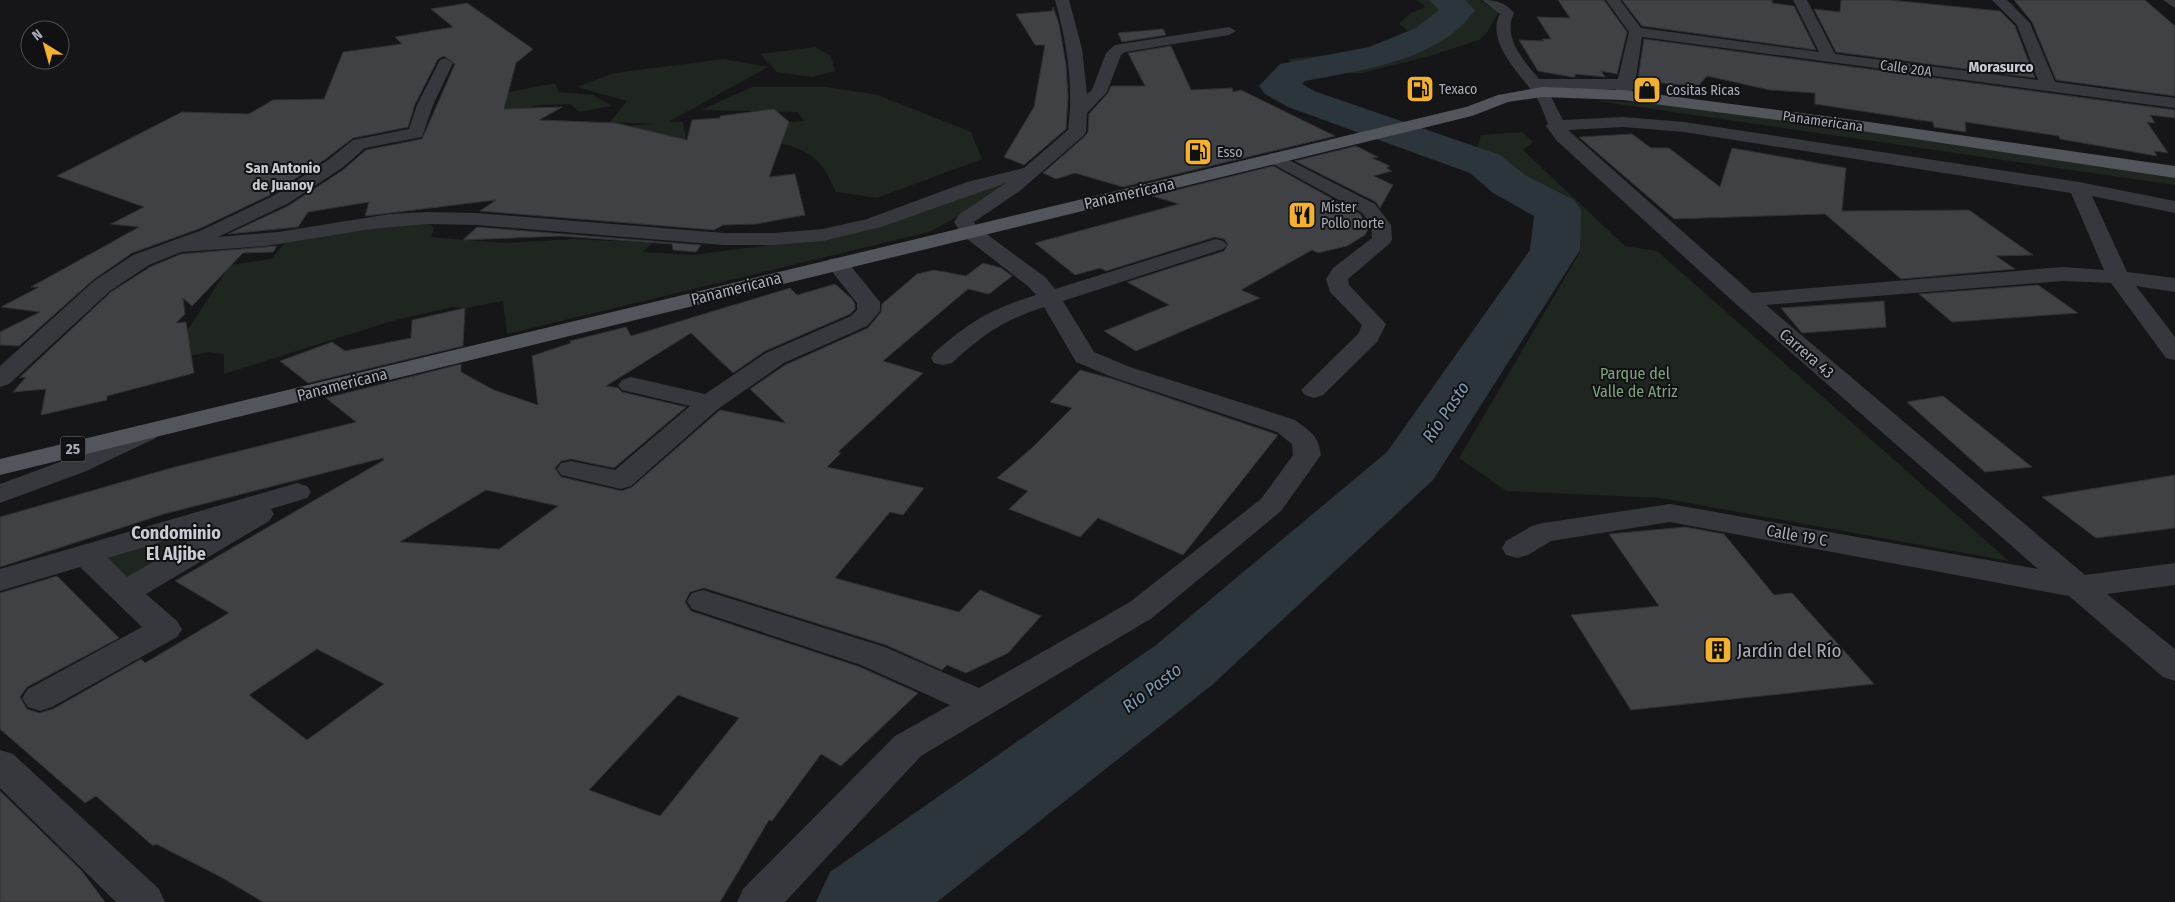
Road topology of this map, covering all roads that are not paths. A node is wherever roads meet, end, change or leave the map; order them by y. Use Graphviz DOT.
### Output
graph roads {
  1 [pos="1062,0"];
  2 [pos="1489,0"];
  3 [pos="1613,0"];
  4 [pos="1800,0"];
  5 [pos="1999,0"];
  6 [pos="2170,0"];
  7 [pos="2175,4"];
  8 [pos="1229,31"];
  9 [pos="1636,32"];
  10 [pos="1830,58"];
  11 [pos="445,63"];
  12 [pos="2049,87"];
  13 [pos="1625,90"];
  14 [pos="1541,94"];
  15 [pos="2175,103"];
  16 [pos="1080,111"];
  17 [pos="1556,126"];
  18 [pos="1854,148"];
  19 [pos="1275,158"];
  20 [pos="1030,172"];
  21 [pos="2175,172"];
  22 [pos="2078,188"];
  23 [pos="2175,190"];
  24 [pos="2175,207"];
  25 [pos="969,231"];
  26 [pos="1216,245"];
  27 [pos="179,246"];
  28 [pos="837,264"];
  29 [pos="2118,277"];
  30 [pos="2175,285"];
  31 [pos="1050,298"];
  32 [pos="1745,300"];
  33 [pos="2175,353"];
  34 [pos="943,358"];
  35 [pos="0,379"];
  36 [pos="631,385"];
  37 [pos="1314,390"];
  38 [pos="709,403"];
  39 [pos="146,432"];
  40 [pos="0,467"];
  41 [pos="571,469"];
  42 [pos="0,494"];
  43 [pos="1518,548"];
  44 [pos="86,554"];
  45 [pos="2175,574"];
  46 [pos="0,580"];
  47 [pos="2078,588"];
  48 [pos="124,593"];
  49 [pos="703,601"];
  50 [pos="2175,668"];
  51 [pos="40,698"];
  52 [pos="980,703"];
  53 [pos="0,765"];
  54 [pos="144,902"];
  55 [pos="758,902"];
  1 -- 16 [label="street"];
  2 -- 14 [label="street, Carrera 43"];
  3 -- 9 [label="street"];
  4 -- 10 [label="street"];
  5 -- 12 [label="street"];
  6 -- 7 [label="street"];
  8 -- 16 [label="street"];
  9 -- 10 [label="street, Calle 20A"];
  9 -- 13 [label="street"];
  10 -- 12 [label="street, Calle 20A"];
  11 -- 27 [label="street"];
  12 -- 15 [label="street, Calle 20A"];
  13 -- 14 [label="main road, Panamericana"];
  13 -- 21 [label="main road, Panamericana"];
  14 -- 17 [label="street, Carrera 43"];
  14 -- 18 [label="main road, Panamericana"];
  14 -- 19 [label="main road, Panamericana"];
  16 -- 20 [label="street"];
  17 -- 18 [label="street"];
  17 -- 32 [label="street, Carrera 43"];
  18 -- 22 [label="street"];
  18 -- 23 [label="main road, Panamericana"];
  19 -- 25 [label="main road, Panamericana"];
  19 -- 37 [label="street"];
  20 -- 25 [label="street"];
  20 -- 27 [label="street"];
  22 -- 24 [label="street"];
  22 -- 29 [label="street"];
  25 -- 28 [label="main road, Panamericana"];
  25 -- 31 [label="street"];
  26 -- 31 [label="street"];
  27 -- 35 [label="street"];
  28 -- 38 [label="street"];
  28 -- 39 [label="main road, Panamericana"];
  29 -- 30 [label="street"];
  29 -- 32 [label="street"];
  29 -- 33 [label="street"];
  31 -- 34 [label="street"];
  31 -- 52 [label="street"];
  32 -- 47 [label="street, Carrera 43"];
  36 -- 38 [label="street"];
  38 -- 41 [label="street"];
  39 -- 40 [label="main road, Panamericana / 25"];
  39 -- 42 [label="street"];
  43 -- 47 [label="street, Calle 19 C"];
  44 -- 46 [label="street"];
  44 -- 48 [label="street"];
  44 -- 48 [label="street"];
  45 -- 47 [label="street"];
  47 -- 50 [label="street, Carrera 43"];
  48 -- 51 [label="street"];
  49 -- 52 [label="street"];
  52 -- 55 [label="street"];
  53 -- 54 [label="street"];
}
